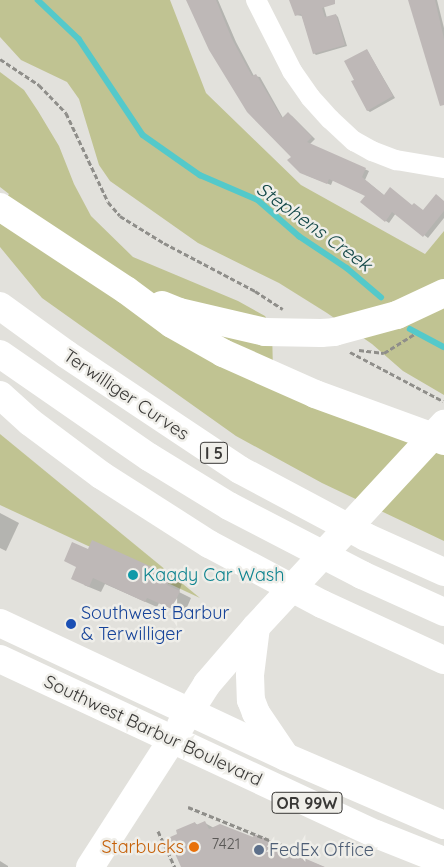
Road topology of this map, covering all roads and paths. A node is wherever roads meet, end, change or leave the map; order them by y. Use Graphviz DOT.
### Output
graph roads {
  1 [pos="256,0"];
  2 [pos="0,59"];
  3 [pos="444,168"];
  4 [pos="0,207"];
  5 [pos="126,290"];
  6 [pos="444,292"];
  7 [pos="0,306"];
  8 [pos="284,309"];
  9 [pos="342,347"];
  10 [pos="0,354"];
  11 [pos="0,395"];
  12 [pos="444,402"];
  13 [pos="444,424"];
  14 [pos="444,441"];
  15 [pos="444,572"];
  16 [pos="444,612"];
  17 [pos="0,623"];
  18 [pos="256,627"];
  19 [pos="0,659"];
  20 [pos="444,660"];
  21 [pos="190,710"];
  22 [pos="172,740"];
  23 [pos="286,757"];
  24 [pos="188,807"];
  25 [pos="444,825"];
  26 [pos="158,831"];
  27 [pos="289,848"];
  28 [pos="444,861"];
  29 [pos="90,867"];
  30 [pos="175,867"];
  1 -- 3 [label="street"];
  2 -- 8 [label="path"];
  4 -- 5 [label="main road"];
  5 -- 6 [label="main road"];
  5 -- 14 [label="main road"];
  7 -- 15 [label="main road, Terwilliger Curves / I 5"];
  9 -- 12 [label="path"];
  10 -- 16 [label="main road, I 5"];
  11 -- 20 [label="main road"];
  13 -- 18 [label="main road"];
  17 -- 21 [label="main road, Southwest Barbur Boulevard / OR 99W"];
  18 -- 21 [label="main road"];
  18 -- 23 [label="main road"];
  19 -- 22 [label="main road, Southwest Barbur Boulevard / OR 99W"];
  21 -- 22 [label="main road"];
  21 -- 23 [label="main road, Southwest Barbur Boulevard / OR 99W"];
  22 -- 28 [label="main road, Southwest Barbur Boulevard / OR 99W"];
  22 -- 29 [label="main road"];
  23 -- 25 [label="main road, Southwest Barbur Boulevard / OR 99W"];
  24 -- 27 [label="path"];
  26 -- 30 [label="path"];
}
